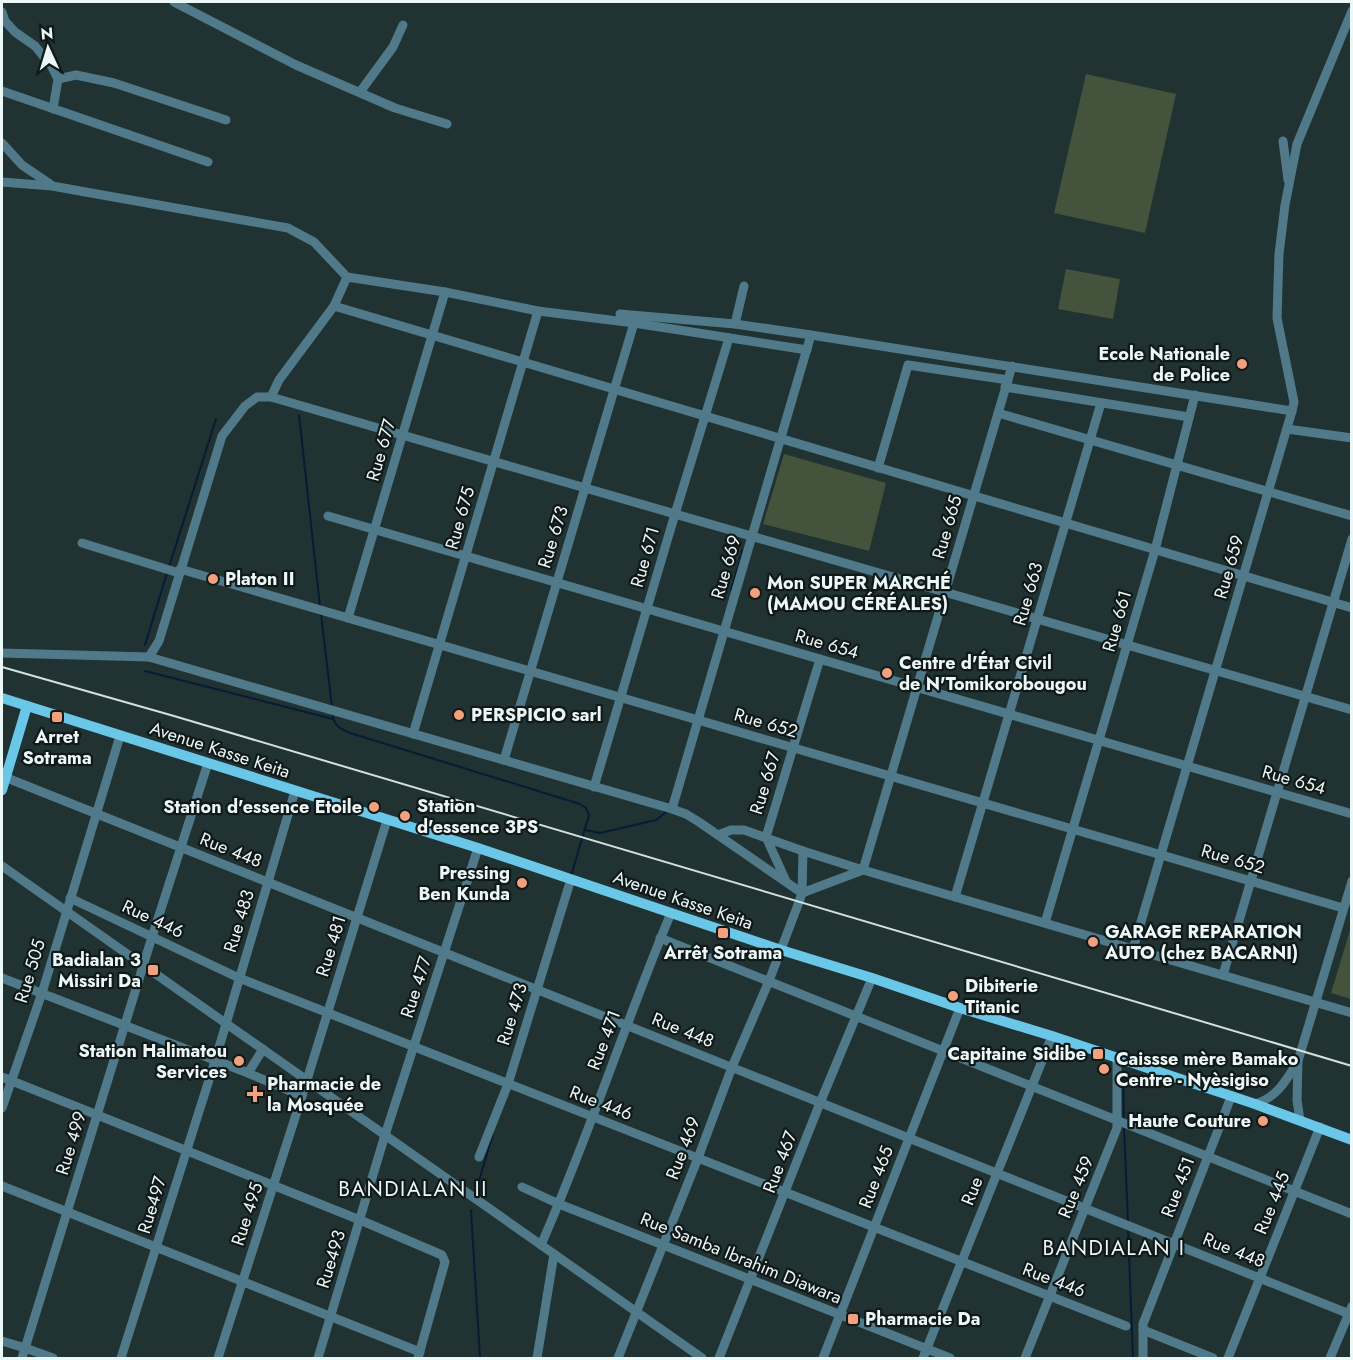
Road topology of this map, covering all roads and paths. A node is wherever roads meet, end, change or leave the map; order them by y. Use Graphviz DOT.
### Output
graph roads {
  1 [pos="174,2"];
  2 [pos="1352,11"];
  3 [pos="2,12"];
  4 [pos="403,25"];
  5 [pos="58,79"];
  6 [pos="2,91"];
  7 [pos="360,92"];
  8 [pos="53,109"];
  9 [pos="226,120"];
  10 [pos="447,124"];
  11 [pos="1282,141"];
  12 [pos="2,143"];
  13 [pos="208,162"];
  14 [pos="2,182"];
  15 [pos="52,186"];
  16 [pos="1288,187"];
  17 [pos="347,277"];
  18 [pos="744,286"];
  19 [pos="445,292"];
  20 [pos="334,306"];
  21 [pos="538,311"];
  22 [pos="620,314"];
  23 [pos="634,323"];
  24 [pos="735,324"];
  25 [pos="432,335"];
  26 [pos="812,335"];
  27 [pos="729,338"];
  28 [pos="807,350"];
  29 [pos="523,362"];
  30 [pos="1012,366"];
  31 [pos="1007,383"];
  32 [pos="614,389"];
  33 [pos="1195,395"];
  34 [pos="271,397"];
  35 [pos="1101,403"];
  36 [pos="1292,411"];
  37 [pos="998,413"];
  38 [pos="705,416"];
  39 [pos="1189,417"];
  40 [pos="1287,429"];
  41 [pos="402,435"];
  42 [pos="1352,438"];
  43 [pos="781,439"];
  44 [pos="1091,440"];
  45 [pos="494,462"];
  46 [pos="1177,465"];
  47 [pos="878,468"];
  48 [pos="585,488"];
  49 [pos="1269,492"];
  50 [pos="973,496"];
  51 [pos="675,514"];
  52 [pos="328,516"];
  53 [pos="1352,516"];
  54 [pos="1066,523"];
  55 [pos="375,530"];
  56 [pos="752,537"];
  57 [pos="1352,540"];
  58 [pos="82,543"];
  59 [pos="1155,550"];
  60 [pos="466,556"];
  61 [pos="179,571"];
  62 [pos="1244,576"];
  63 [pos="557,583"];
  64 [pos="945,592"];
  65 [pos="1333,603"];
  66 [pos="1352,608"];
  67 [pos="647,609"];
  68 [pos="348,618"];
  69 [pos="1038,619"];
  70 [pos="724,632"];
  71 [pos="440,645"];
  72 [pos="1127,645"];
  73 [pos="2,653"];
  74 [pos="149,657"];
  75 [pos="820,659"];
  76 [pos="531,671"];
  77 [pos="1216,671"];
  78 [pos="917,688"];
  79 [pos="1305,697"];
  80 [pos="2,698"];
  81 [pos="621,698"];
  82 [pos="27,706"];
  83 [pos="1352,710"];
  84 [pos="1009,715"];
  85 [pos="698,720"];
  86 [pos="413,734"];
  87 [pos="120,736"];
  88 [pos="1098,741"];
  89 [pos="794,748"];
  90 [pos="504,760"];
  91 [pos="208,763"];
  92 [pos="1187,767"];
  93 [pos="3,776"];
  94 [pos="891,776"];
  95 [pos="594,787"];
  96 [pos="2,790"];
  97 [pos="295,791"];
  98 [pos="1277,793"];
  99 [pos="983,803"];
  100 [pos="672,809"];
  101 [pos="96,813"];
  102 [pos="1352,814"];
  103 [pos="387,820"];
  104 [pos="1072,829"];
  105 [pos="718,835"];
  106 [pos="766,837"];
  107 [pos="181,848"];
  108 [pos="478,848"];
  109 [pos="803,851"];
  110 [pos="1161,855"];
  111 [pos="2,866"];
  112 [pos="863,870"];
  113 [pos="571,879"];
  114 [pos="785,880"];
  115 [pos="1250,881"];
  116 [pos="1352,881"];
  117 [pos="268,882"];
  118 [pos="802,893"];
  119 [pos="955,897"];
  120 [pos="70,898"];
  121 [pos="1343,908"];
  122 [pos="66,911"];
  123 [pos="670,913"];
  124 [pos="357,918"];
  125 [pos="1045,923"];
  126 [pos="152,937"];
  127 [pos="660,938"];
  128 [pos="1134,949"];
  129 [pos="781,950"];
  130 [pos="445,952"];
  131 [pos="144,965"];
  132 [pos="1223,975"];
  133 [pos="2,978"];
  134 [pos="239,978"];
  135 [pos="872,978"];
  136 [pos="769,981"];
  137 [pos="536,989"];
  138 [pos="42,993"];
  139 [pos="1316,1002"];
  140 [pos="960,1008"];
  141 [pos="327,1013"];
  142 [pos="1352,1013"];
  143 [pos="857,1016"];
  144 [pos="226,1023"];
  145 [pos="125,1026"];
  146 [pos="627,1026"];
  147 [pos="1052,1036"];
  148 [pos="414,1047"];
  149 [pos="263,1049"];
  150 [pos="944,1051"];
  151 [pos="1117,1058"];
  152 [pos="215,1061"];
  153 [pos="1298,1061"];
  154 [pos="732,1067"];
  155 [pos="248,1073"];
  156 [pos="6,1079"];
  157 [pos="307,1080"];
  158 [pos="508,1084"];
  159 [pos="1032,1086"];
  160 [pos="302,1096"];
  161 [pos="1231,1097"];
  162 [pos="820,1102"];
  163 [pos="1255,1104"];
  164 [pos="2,1108"];
  165 [pos="97,1115"];
  166 [pos="593,1118"];
  167 [pos="1300,1120"];
  168 [pos="1118,1123"];
  169 [pos="1320,1127"];
  170 [pos="385,1135"];
  171 [pos="909,1138"];
  172 [pos="1352,1140"];
  173 [pos="186,1151"];
  174 [pos="479,1157"];
  175 [pos="1208,1157"];
  176 [pos="698,1158"];
  177 [pos="997,1173"];
  178 [pos="273,1185"];
  179 [pos="2,1186"];
  180 [pos="522,1187"];
  181 [pos="1295,1191"];
  182 [pos="786,1193"];
  183 [pos="559,1204"];
  184 [pos="1085,1208"];
  185 [pos="67,1212"];
  186 [pos="1352,1214"];
  187 [pos="360,1220"];
  188 [pos="874,1228"];
  189 [pos="1174,1244"];
  190 [pos="541,1245"];
  191 [pos="663,1245"];
  192 [pos="156,1247"];
  193 [pos="554,1254"];
  194 [pos="962,1262"];
  195 [pos="1260,1278"];
  196 [pos="751,1280"];
  197 [pos="243,1282"];
  198 [pos="1050,1296"];
  199 [pos="1350,1311"];
  200 [pos="636,1312"];
  201 [pos="840,1315"];
  202 [pos="331,1316"];
  203 [pos="1126,1326"];
  204 [pos="1143,1330"];
  205 [pos="2,1341"];
  206 [pos="25,1348"];
  207 [pos="925,1354"];
  208 [pos="419,1355"];
  209 [pos="22,1359"];
  210 [pos="53,1359"];
  211 [pos="121,1359"];
  212 [pos="218,1359"];
  213 [pos="318,1359"];
  214 [pos="537,1359"];
  215 [pos="618,1359"];
  216 [pos="702,1359"];
  217 [pos="719,1359"];
  218 [pos="823,1359"];
  219 [pos="950,1359"];
  220 [pos="1025,1359"];
  221 [pos="1143,1359"];
  222 [pos="1213,1359"];
  223 [pos="1228,1359"];
  224 [pos="1330,1359"];
  1 -- 7 [label="street"];
  2 -- 16 [label="street, Rue 659"];
  3 -- 5 [label="street"];
  4 -- 7 [label="street"];
  5 -- 8 [label="street"];
  5 -- 9 [label="street"];
  6 -- 8 [label="street"];
  7 -- 10 [label="street"];
  8 -- 13 [label="street"];
  11 -- 16 [label="street, Rue 659"];
  12 -- 15 [label="street"];
  14 -- 15 [label="street"];
  15 -- 17 [label="street"];
  16 -- 36 [label="street, Rue 659"];
  17 -- 19 [label="street"];
  17 -- 20 [label="street"];
  18 -- 24 [label="street"];
  19 -- 21 [label="street"];
  19 -- 25 [label="street, Rue 677"];
  20 -- 25 [label="street"];
  20 -- 34 [label="street"];
  21 -- 23 [label="street"];
  21 -- 29 [label="street, Rue 675"];
  22 -- 24 [label="street"];
  23 -- 27 [label="street"];
  23 -- 32 [label="street, Rue 673"];
  24 -- 26 [label="street"];
  25 -- 29 [label="street"];
  25 -- 41 [label="street, Rue 677"];
  26 -- 28 [label="street, Rue 669"];
  26 -- 30 [label="street"];
  27 -- 28 [label="street"];
  27 -- 38 [label="street, Rue 671"];
  28 -- 43 [label="street, Rue 669"];
  29 -- 32 [label="street"];
  29 -- 45 [label="street, Rue 675"];
  30 -- 31 [label="street, Rue 665"];
  30 -- 33 [label="street"];
  31 -- 35 [label="street"];
  31 -- 37 [label="street, Rue 665"];
  31 -- 47 [label="street"];
  32 -- 38 [label="street"];
  32 -- 48 [label="street, Rue 673"];
  33 -- 36 [label="street"];
  33 -- 39 [label="street, Rue 661"];
  34 -- 41 [label="street"];
  34 -- 61 [label="street"];
  35 -- 39 [label="street"];
  35 -- 44 [label="street, Rue 663"];
  36 -- 40 [label="street, Rue 659"];
  37 -- 44 [label="street"];
  37 -- 50 [label="street, Rue 665"];
  38 -- 43 [label="street"];
  38 -- 51 [label="street, Rue 671"];
  39 -- 46 [label="street, Rue 661"];
  40 -- 42 [label="street"];
  40 -- 49 [label="street, Rue 659"];
  41 -- 45 [label="street"];
  41 -- 55 [label="street, Rue 677"];
  43 -- 47 [label="street"];
  43 -- 56 [label="street, Rue 669"];
  44 -- 46 [label="street"];
  44 -- 54 [label="street, Rue 663"];
  45 -- 48 [label="street"];
  45 -- 60 [label="street, Rue 675"];
  46 -- 49 [label="street"];
  46 -- 59 [label="street, Rue 661"];
  47 -- 50 [label="street"];
  48 -- 51 [label="street"];
  48 -- 63 [label="street, Rue 673"];
  49 -- 53 [label="street"];
  49 -- 62 [label="street, Rue 659"];
  50 -- 54 [label="street"];
  50 -- 64 [label="street, Rue 665"];
  51 -- 56 [label="street"];
  51 -- 67 [label="street, Rue 671"];
  52 -- 55 [label="street, Rue 654"];
  54 -- 59 [label="street"];
  54 -- 69 [label="street, Rue 663"];
  55 -- 60 [label="street, Rue 654"];
  55 -- 68 [label="street, Rue 677"];
  56 -- 64 [label="street"];
  56 -- 70 [label="street, Rue 669"];
  57 -- 65 [label="street"];
  58 -- 61 [label="street, Rue 652"];
  59 -- 62 [label="street"];
  59 -- 72 [label="street, Rue 661"];
  60 -- 63 [label="street, Rue 654"];
  60 -- 71 [label="street, Rue 675"];
  61 -- 68 [label="street, Rue 652"];
  61 -- 74 [label="street"];
  62 -- 65 [label="street"];
  62 -- 77 [label="street, Rue 659"];
  63 -- 67 [label="street, Rue 654"];
  63 -- 76 [label="street, Rue 673"];
  64 -- 69 [label="street"];
  64 -- 78 [label="street, Rue 665"];
  65 -- 66 [label="street"];
  65 -- 79 [label="street"];
  67 -- 70 [label="street, Rue 654"];
  67 -- 81 [label="street, Rue 671"];
  68 -- 71 [label="street, Rue 652"];
  69 -- 72 [label="street"];
  69 -- 84 [label="street, Rue 663"];
  70 -- 75 [label="street, Rue 654"];
  70 -- 85 [label="street, Rue 669"];
  71 -- 76 [label="street, Rue 652"];
  71 -- 86 [label="street, Rue 675"];
  72 -- 77 [label="street"];
  72 -- 88 [label="street, Rue 661"];
  73 -- 74 [label="street"];
  74 -- 86 [label="street"];
  75 -- 78 [label="street, Rue 654"];
  75 -- 89 [label="street, Rue 667"];
  76 -- 81 [label="street, Rue 652"];
  76 -- 90 [label="street, Rue 673"];
  77 -- 79 [label="street"];
  77 -- 92 [label="street, Rue 659"];
  78 -- 84 [label="street, Rue 654"];
  78 -- 94 [label="street, Rue 665"];
  79 -- 83 [label="street"];
  79 -- 98 [label="street"];
  80 -- 82 [label="main road, Avenue Kasse Keita"];
  81 -- 85 [label="street, Rue 652"];
  81 -- 95 [label="street, Rue 671"];
  82 -- 87 [label="main road, Avenue Kasse Keita"];
  82 -- 93 [label="main road"];
  84 -- 88 [label="street, Rue 654"];
  84 -- 99 [label="street, Rue 663"];
  85 -- 89 [label="street, Rue 652"];
  85 -- 100 [label="street, Rue 669"];
  86 -- 90 [label="street"];
  87 -- 91 [label="main road, Avenue Kasse Keita"];
  87 -- 101 [label="street, Rue 505"];
  88 -- 92 [label="street, Rue 654"];
  88 -- 104 [label="street, Rue 661"];
  89 -- 94 [label="street, Rue 652"];
  89 -- 106 [label="street, Rue 667"];
  90 -- 95 [label="street"];
  91 -- 97 [label="main road, Avenue Kasse Keita"];
  91 -- 107 [label="street, Rue 499"];
  92 -- 98 [label="street, Rue 654"];
  92 -- 110 [label="street, Rue 659"];
  93 -- 96 [label="main road"];
  93 -- 101 [label="street, Rue 448"];
  94 -- 99 [label="street, Rue 652"];
  94 -- 112 [label="street, Rue 665"];
  95 -- 100 [label="street"];
  97 -- 103 [label="main road, Avenue Kasse Keita"];
  97 -- 117 [label="street, Rue 483"];
  98 -- 102 [label="street, Rue 654"];
  98 -- 115 [label="street"];
  99 -- 104 [label="street, Rue 652"];
  99 -- 119 [label="street, Rue 663"];
  100 -- 105 [label="street"];
  101 -- 107 [label="street, Rue 448"];
  101 -- 120 [label="street, Rue 505"];
  103 -- 108 [label="main road, Avenue Kasse Keita"];
  103 -- 124 [label="street, Rue 481"];
  104 -- 110 [label="street, Rue 652"];
  104 -- 125 [label="street, Rue 661"];
  105 -- 106 [label="street"];
  105 -- 114 [label="street"];
  106 -- 109 [label="street"];
  106 -- 114 [label="street, Rue 667"];
  107 -- 117 [label="street, Rue 448"];
  107 -- 126 [label="street, Rue 499"];
  108 -- 113 [label="main road, Avenue Kasse Keita"];
  108 -- 130 [label="street, Rue 477"];
  109 -- 112 [label="street"];
  109 -- 118 [label="street, Rue 469"];
  110 -- 115 [label="street, Rue 652"];
  110 -- 128 [label="street, Rue 659"];
  111 -- 122 [label="street"];
  112 -- 118 [label="street"];
  112 -- 119 [label="street"];
  113 -- 123 [label="main road, Avenue Kasse Keita"];
  113 -- 137 [label="street, Rue 473"];
  114 -- 118 [label="street"];
  115 -- 121 [label="street, Rue 652"];
  115 -- 132 [label="street"];
  116 -- 121 [label="street"];
  117 -- 124 [label="street, Rue 448"];
  117 -- 134 [label="street, Rue 483"];
  118 -- 129 [label="street, Rue 469"];
  119 -- 125 [label="street"];
  120 -- 122 [label="street, Rue 505"];
  120 -- 126 [label="street, Rue 446"];
  121 -- 139 [label="street"];
  122 -- 131 [label="street"];
  122 -- 138 [label="street, Rue 505"];
  123 -- 127 [label="street, Rue 471"];
  123 -- 129 [label="main road, Avenue Kasse Keita"];
  124 -- 130 [label="street, Rue 448"];
  124 -- 141 [label="street, Rue 481"];
  125 -- 128 [label="street"];
  126 -- 131 [label="street, Rue 499"];
  126 -- 134 [label="street, Rue 446"];
  127 -- 136 [label="street"];
  127 -- 146 [label="street, Rue 471"];
  128 -- 132 [label="street"];
  129 -- 135 [label="main road, Avenue Kasse Keita"];
  129 -- 136 [label="street, Rue 469"];
  130 -- 137 [label="street, Rue 448"];
  130 -- 148 [label="street, Rue 477"];
  131 -- 144 [label="street"];
  131 -- 145 [label="street, Rue 499"];
  132 -- 139 [label="street"];
  133 -- 138 [label="street"];
  134 -- 141 [label="street, Rue 446"];
  134 -- 144 [label="street, Rue 483"];
  135 -- 140 [label="main road, Avenue Kasse Keita"];
  135 -- 143 [label="street, Rue 467"];
  136 -- 143 [label="street"];
  136 -- 154 [label="street, Rue 469"];
  137 -- 146 [label="street, Rue 448"];
  137 -- 158 [label="street, Rue 473"];
  138 -- 145 [label="street"];
  138 -- 156 [label="street, Rue 505"];
  139 -- 142 [label="street"];
  139 -- 153 [label="street"];
  140 -- 147 [label="main road, Avenue Kasse Keita"];
  140 -- 150 [label="street, Rue 465"];
  141 -- 148 [label="street, Rue 446"];
  141 -- 157 [label="street, Rue 481"];
  143 -- 150 [label="street"];
  143 -- 162 [label="street, Rue 467"];
  144 -- 149 [label="street"];
  144 -- 152 [label="street, Rue 483"];
  145 -- 152 [label="street"];
  145 -- 165 [label="street, Rue 499"];
  146 -- 154 [label="street, Rue 448"];
  146 -- 166 [label="street, Rue 471"];
  147 -- 151 [label="main road, Avenue Kasse Keita"];
  147 -- 159 [label="street, Rue"];
  148 -- 158 [label="street, Rue 446"];
  148 -- 170 [label="street, Rue 477"];
  149 -- 155 [label="street"];
  149 -- 157 [label="street"];
  150 -- 159 [label="street"];
  150 -- 171 [label="street, Rue 465"];
  151 -- 161 [label="main road, Avenue Kasse Keita"];
  151 -- 168 [label="street"];
  152 -- 155 [label="street"];
  152 -- 173 [label="street, Rue497"];
  153 -- 163 [label="street"];
  153 -- 167 [label="street"];
  154 -- 162 [label="street, Rue 448"];
  154 -- 176 [label="street, Rue 469"];
  155 -- 160 [label="street"];
  156 -- 164 [label="street, Rue 505"];
  156 -- 165 [label="street"];
  157 -- 160 [label="street, Rue 495"];
  157 -- 170 [label="street"];
  158 -- 166 [label="street, Rue 446"];
  158 -- 174 [label="street, Rue 473"];
  159 -- 168 [label="street"];
  159 -- 177 [label="street, Rue"];
  160 -- 178 [label="street, Rue 495"];
  161 -- 163 [label="main road, Avenue Kasse Keita"];
  161 -- 175 [label="street, Rue 451"];
  162 -- 171 [label="street, Rue 448"];
  162 -- 182 [label="street, Rue 467"];
  163 -- 167 [label="main road, Avenue Kasse Keita"];
  165 -- 173 [label="street"];
  165 -- 185 [label="street, Rue 499"];
  166 -- 176 [label="street, Rue 446"];
  166 -- 183 [label="street, Rue 471"];
  167 -- 169 [label="main road, Avenue Kasse Keita"];
  168 -- 175 [label="street"];
  168 -- 184 [label="street, Rue 459"];
  169 -- 172 [label="main road, Avenue Kasse Keita"];
  169 -- 181 [label="street, Rue 445"];
  170 -- 187 [label="street, Rue493"];
  170 -- 190 [label="street"];
  171 -- 177 [label="street, Rue 448"];
  171 -- 188 [label="street, Rue 465"];
  173 -- 178 [label="street"];
  173 -- 192 [label="street, Rue497"];
  175 -- 181 [label="street"];
  175 -- 189 [label="street, Rue 451"];
  176 -- 182 [label="street, Rue 446"];
  176 -- 191 [label="street, Rue 469"];
  177 -- 184 [label="street, Rue 448"];
  177 -- 194 [label="street, Rue"];
  178 -- 187 [label="street"];
  178 -- 197 [label="street, Rue 495"];
  179 -- 185 [label="street"];
  180 -- 183 [label="street, Rue Samba Ibrahim Diawara"];
  181 -- 186 [label="street"];
  181 -- 195 [label="street, Rue 445"];
  182 -- 188 [label="street, Rue 446"];
  182 -- 196 [label="street, Rue 467"];
  183 -- 190 [label="street, Rue 471"];
  183 -- 191 [label="street, Rue Samba Ibrahim Diawara"];
  184 -- 189 [label="street, Rue 448"];
  184 -- 198 [label="street, Rue 459"];
  185 -- 192 [label="street"];
  185 -- 206 [label="street, Rue 499"];
  187 -- 202 [label="street, Rue493"];
  187 -- 208 [label="street"];
  188 -- 194 [label="street, Rue 446"];
  188 -- 201 [label="street, Rue 465"];
  189 -- 195 [label="street, Rue 448"];
  189 -- 204 [label="street, Rue 451"];
  190 -- 193 [label="street"];
  191 -- 196 [label="street, Rue Samba Ibrahim Diawara"];
  191 -- 200 [label="street, Rue 469"];
  192 -- 197 [label="street"];
  192 -- 211 [label="street, Rue497"];
  193 -- 200 [label="street"];
  193 -- 214 [label="street"];
  194 -- 198 [label="street, Rue 446"];
  194 -- 207 [label="street, Rue"];
  195 -- 199 [label="street, Rue 448"];
  195 -- 223 [label="street, Rue 445"];
  196 -- 201 [label="street, Rue Samba Ibrahim Diawara"];
  196 -- 217 [label="street, Rue 467"];
  197 -- 202 [label="street"];
  197 -- 212 [label="street, Rue 495"];
  198 -- 203 [label="street, Rue 446"];
  198 -- 220 [label="street, Rue 459"];
  199 -- 224 [label="street"];
  200 -- 215 [label="street, Rue 469"];
  200 -- 216 [label="street"];
  201 -- 207 [label="street, Rue Samba Ibrahim Diawara"];
  201 -- 218 [label="street, Rue 465"];
  202 -- 208 [label="street"];
  202 -- 213 [label="street, Rue493"];
  204 -- 221 [label="street, Rue 451"];
  204 -- 222 [label="street"];
  205 -- 206 [label="street"];
  206 -- 209 [label="street, Rue 499"];
  206 -- 210 [label="street"];
  207 -- 219 [label="street, Rue Samba Ibrahim Diawara"];
}
